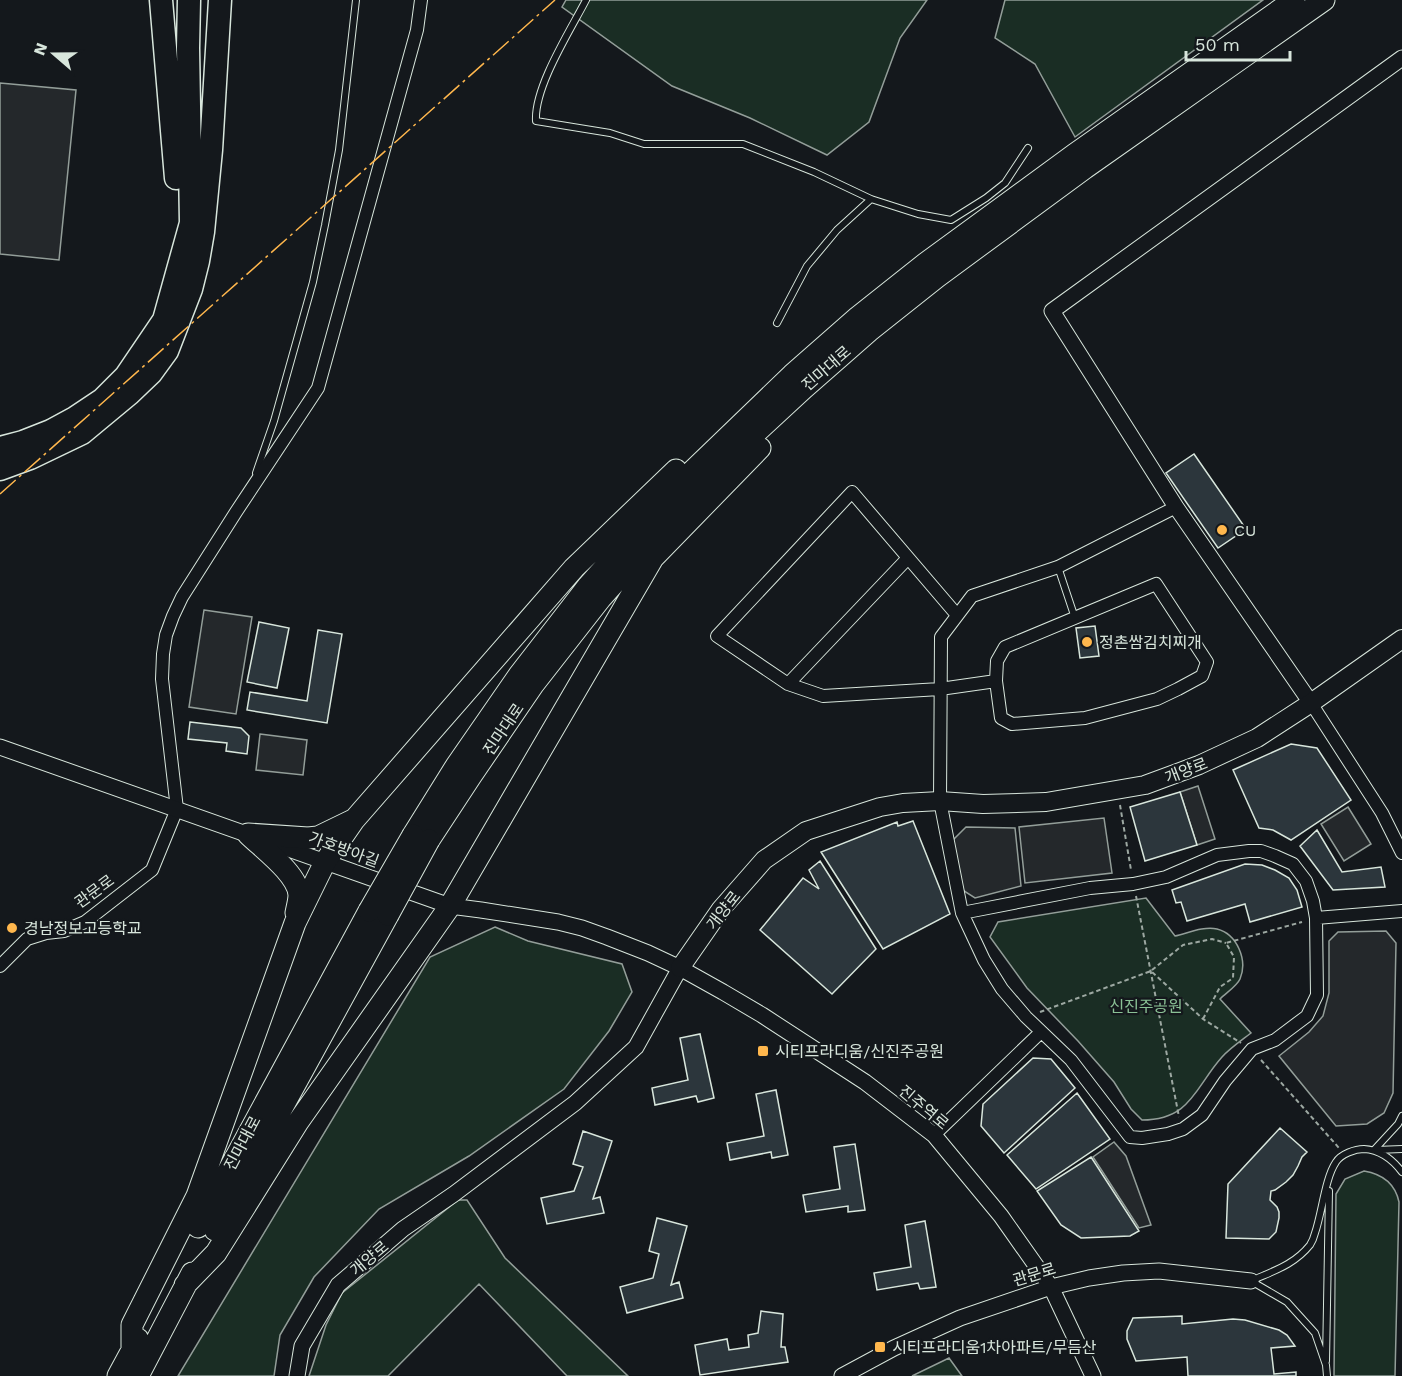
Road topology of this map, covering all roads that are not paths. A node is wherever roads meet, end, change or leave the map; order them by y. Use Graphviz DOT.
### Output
graph roads {
  1 [pos="161,0"];
  2 [pos="189,0"];
  3 [pos="220,0"];
  4 [pos="356,0"];
  5 [pos="421,0"];
  6 [pos="586,0"];
  7 [pos="1294,0"];
  8 [pos="1324,0"];
  9 [pos="1402,58"];
  10 [pos="1028,148"];
  11 [pos="871,199"];
  12 [pos="191,223"];
  13 [pos="777,323"];
  14 [pos="804,388"];
  15 [pos="739,425"];
  16 [pos="0,448"];
  17 [pos="0,469"];
  18 [pos="249,493"];
  19 [pos="1176,507"];
  20 [pos="908,558"];
  21 [pos="1058,567"];
  22 [pos="957,615"];
  23 [pos="1075,618"];
  24 [pos="1402,639"];
  25 [pos="996,681"];
  26 [pos="788,684"];
  27 [pos="940,689"];
  28 [pos="1311,704"];
  29 [pos="0,747"];
  30 [pos="940,801"];
  31 [pos="177,809"];
  32 [pos="354,820"];
  33 [pos="248,834"];
  34 [pos="421,838"];
  35 [pos="1402,853"];
  36 [pos="325,862"];
  37 [pos="450,906"];
  38 [pos="1402,911"];
  39 [pos="378,913"];
  40 [pos="962,913"];
  41 [pos="1317,918"];
  42 [pos="295,923"];
  43 [pos="0,966"];
  44 [pos="680,968"];
  45 [pos="1041,1032"];
  46 [pos="1402,1116"];
  47 [pos="934,1136"];
  48 [pos="1402,1149"];
  49 [pos="1374,1150"];
  50 [pos="1402,1172"];
  51 [pos="1329,1178"];
  52 [pos="1251,1281"];
  53 [pos="185,1285"];
  54 [pos="1051,1287"];
  55 [pos="132,1350"];
  56 [pos="1326,1365"];
  57 [pos="118,1376"];
  58 [pos="138,1376"];
  59 [pos="297,1376"];
  60 [pos="842,1376"];
  61 [pos="1093,1376"];
  62 [pos="1327,1376"];
  1 -- 12 [label="highway"];
  2 -- 12 [label="highway"];
  3 -- 17 [label="highway"];
  4 -- 18 [label="lane"];
  5 -- 18 [label="street"];
  6 -- 11 [label="lane"];
  7 -- 15 [label="highway, 진마대로"];
  8 -- 14 [label="highway, 진마대로"];
  9 -- 19 [label="street"];
  10 -- 11 [label="lane"];
  11 -- 13 [label="lane"];
  12 -- 16 [label="highway"];
  14 -- 34 [label="highway, 진마대로"];
  14 -- 37 [label="highway"];
  15 -- 32 [label="highway"];
  15 -- 34 [label="highway, 진마대로"];
  18 -- 31 [label="street"];
  19 -- 21 [label="street"];
  19 -- 28 [label="street"];
  20 -- 22 [label="street"];
  20 -- 26 [label="street"];
  20 -- 26 [label="street"];
  21 -- 22 [label="street"];
  21 -- 23 [label="lane"];
  22 -- 27 [label="street"];
  23 -- 25 [label="street"];
  23 -- 25 [label="street"];
  24 -- 28 [label="main road, 개양로"];
  25 -- 27 [label="street"];
  26 -- 27 [label="street"];
  27 -- 30 [label="street"];
  28 -- 30 [label="main road, 개양로"];
  28 -- 35 [label="street"];
  29 -- 31 [label="street, 가호방아길"];
  30 -- 40 [label="street"];
  30 -- 44 [label="main road, 개양로"];
  31 -- 33 [label="street, 가호방아길"];
  31 -- 43 [label="street, 관문로"];
  32 -- 33 [label="highway"];
  32 -- 36 [label="highway"];
  33 -- 36 [label="street, 가호방아길"];
  33 -- 42 [label="highway"];
  34 -- 39 [label="highway, bridge"];
  36 -- 37 [label="street, 가호방아길"];
  36 -- 42 [label="highway"];
  37 -- 44 [label="street, 가호방아길"];
  37 -- 53 [label="highway"];
  38 -- 41 [label="street"];
  39 -- 53 [label="highway, 진마대로"];
  39 -- 55 [label="highway, 진마대로"];
  40 -- 41 [label="street"];
  40 -- 45 [label="street"];
  41 -- 45 [label="street"];
  42 -- 55 [label="highway"];
  44 -- 47 [label="street, 진주역로"];
  44 -- 59 [label="street, 개양로"];
  45 -- 47 [label="street"];
  46 -- 49 [label="lane"];
  47 -- 54 [label="street, 진주역로"];
  48 -- 49 [label="lane"];
  49 -- 50 [label="lane"];
  49 -- 51 [label="lane"];
  51 -- 52 [label="lane"];
  51 -- 56 [label="lane"];
  52 -- 54 [label="street, 관문로"];
  52 -- 56 [label="lane"];
  53 -- 58 [label="highway, 진마대로"];
  54 -- 60 [label="street, 관문로"];
  54 -- 61 [label="street, 진주역로"];
  55 -- 57 [label="highway, 진마대로"];
  56 -- 62 [label="lane"];
}
